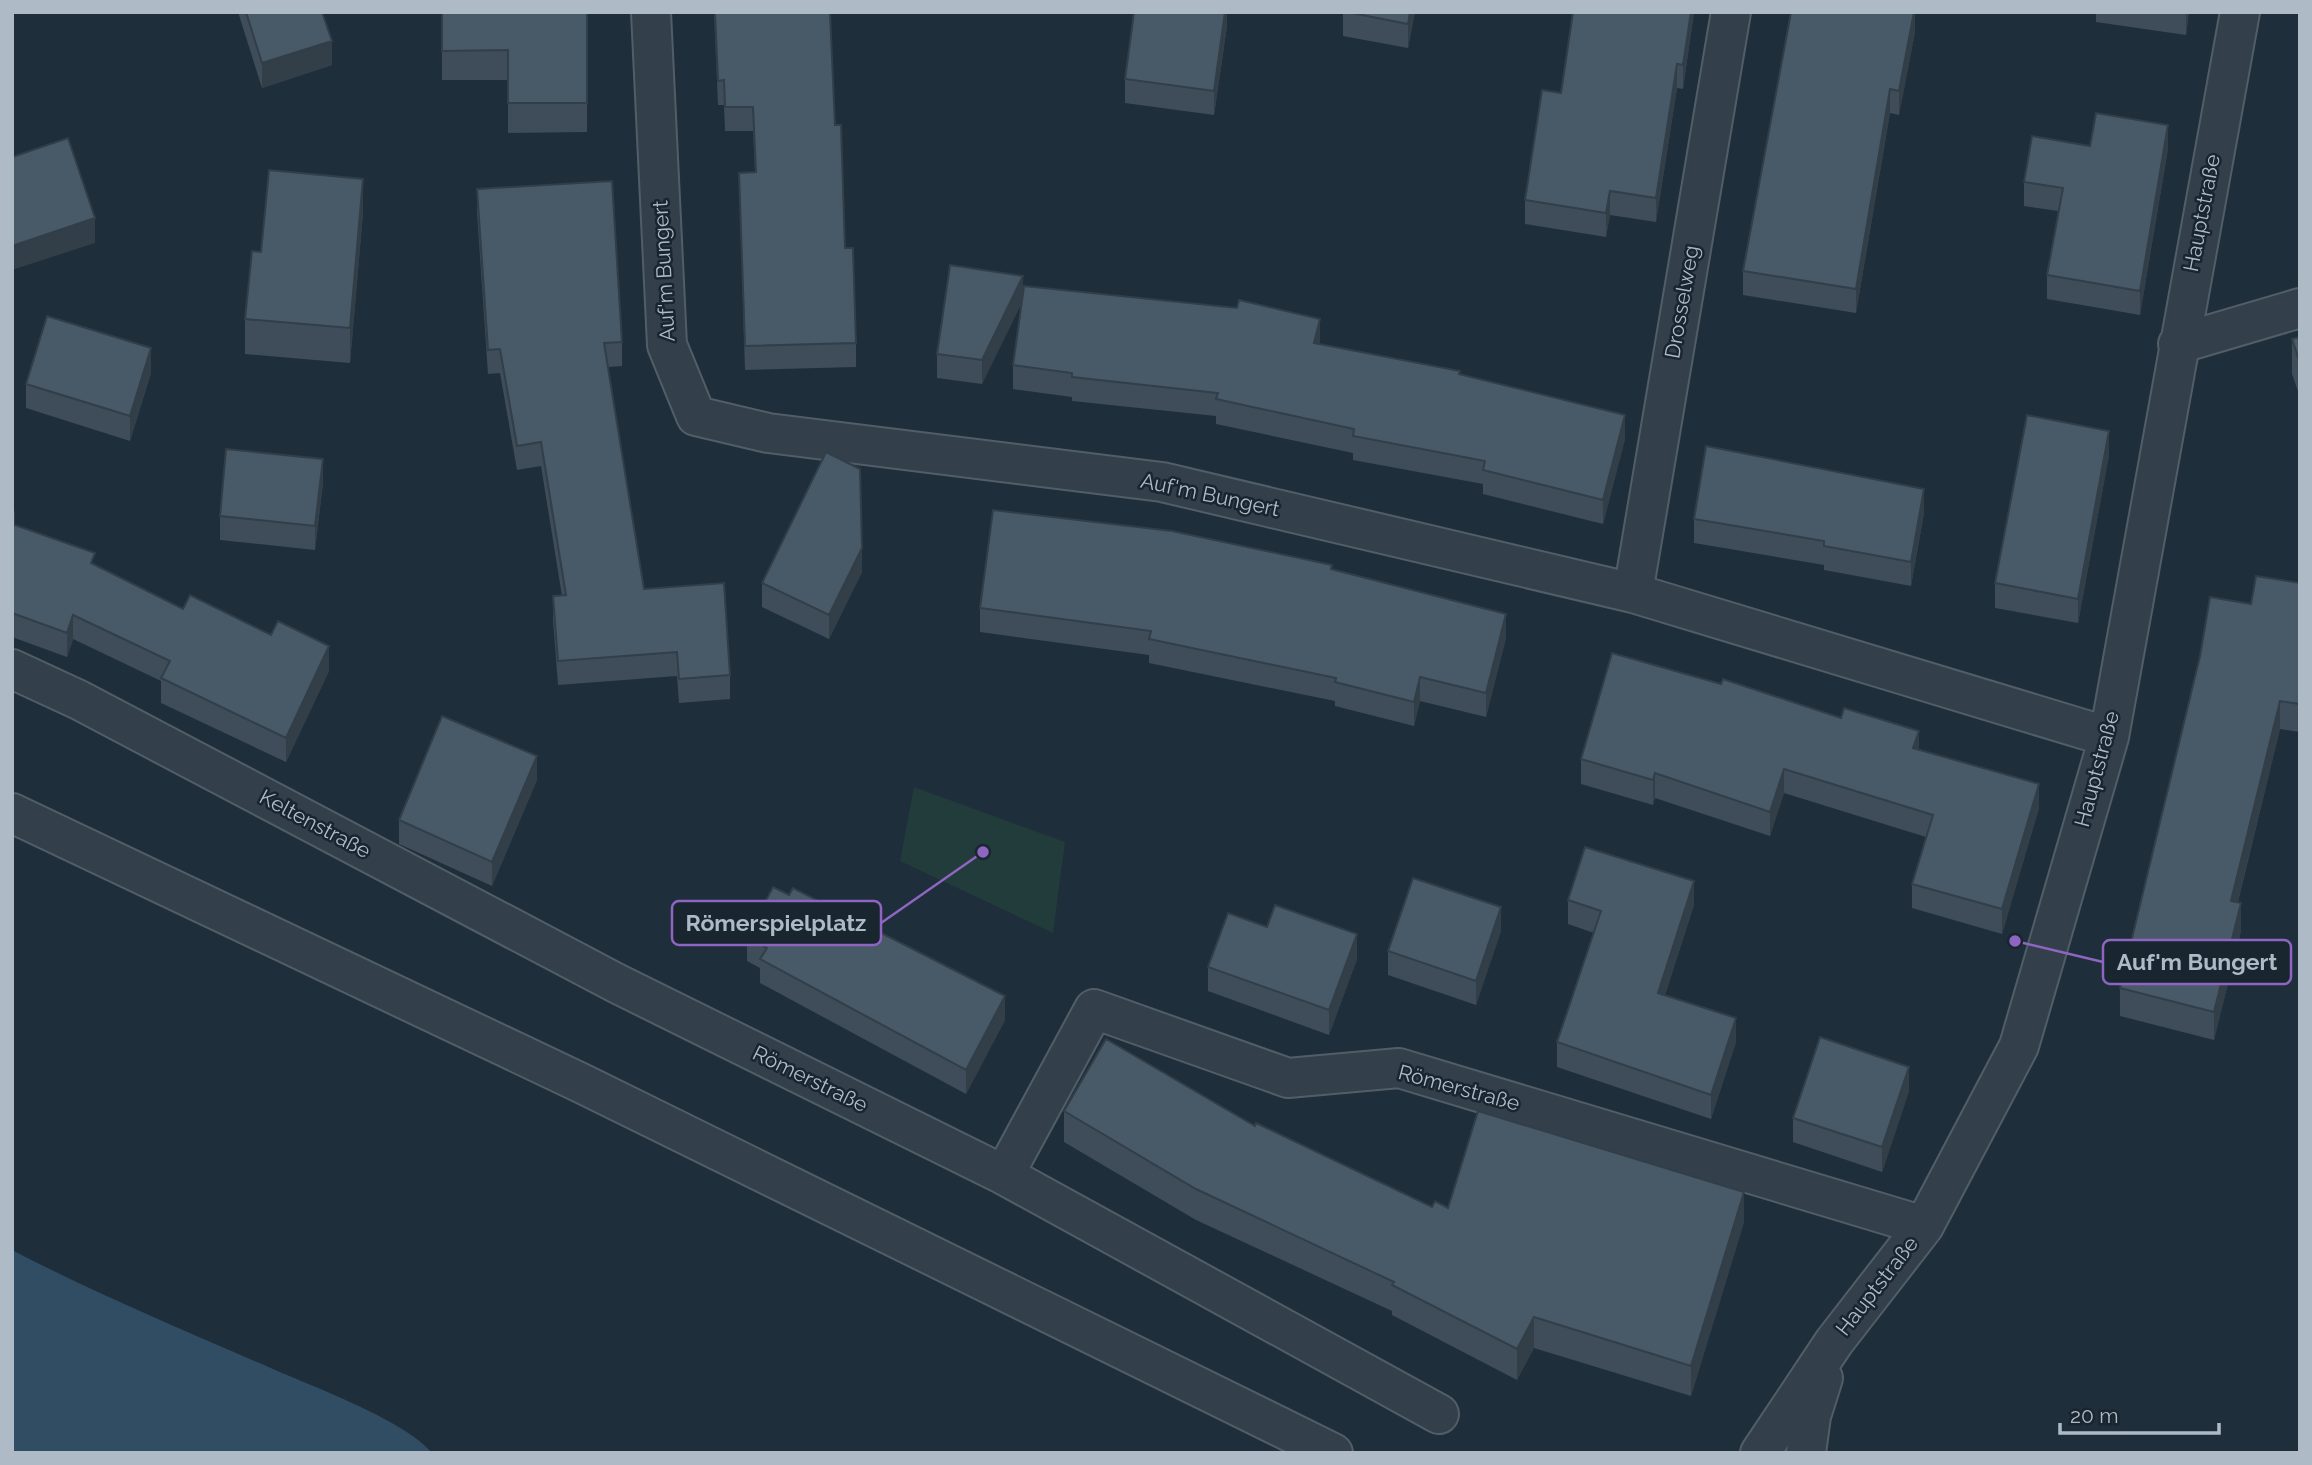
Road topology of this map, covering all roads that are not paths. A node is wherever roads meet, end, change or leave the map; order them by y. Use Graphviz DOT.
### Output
graph roads {
  1 [pos="651,12"];
  2 [pos="1731,12"];
  3 [pos="2240,12"];
  4 [pos="2300,307"];
  5 [pos="2178,344"];
  6 [pos="1633,593"];
  7 [pos="12,669"];
  8 [pos="2109,737"];
  9 [pos="12,813"];
  10 [pos="617,983"];
  11 [pos="1004,1175"];
  12 [pos="1923,1226"];
  13 [pos="1834,1342"];
  14 [pos="1439,1413"];
  15 [pos="1333,1453"];
  16 [pos="1760,1453"];
  17 [pos="1806,1453"];
  1 -- 6 [label="street, Auf'm Bungert"];
  2 -- 6 [label="street, Drosselweg"];
  3 -- 5 [label="street, Hauptstraße"];
  4 -- 5 [label="street"];
  5 -- 8 [label="street, Hauptstraße"];
  6 -- 8 [label="street, Auf'm Bungert"];
  7 -- 10 [label="street, Keltenstraße"];
  8 -- 12 [label="street, Hauptstraße"];
  9 -- 15 [label="street"];
  10 -- 11 [label="street, Römerstraße"];
  11 -- 12 [label="street, Römerstraße"];
  11 -- 14 [label="street, Römerstraße"];
  12 -- 13 [label="street, Hauptstraße"];
  13 -- 16 [label="street, Hauptstraße"];
  13 -- 17 [label="street"];
}
